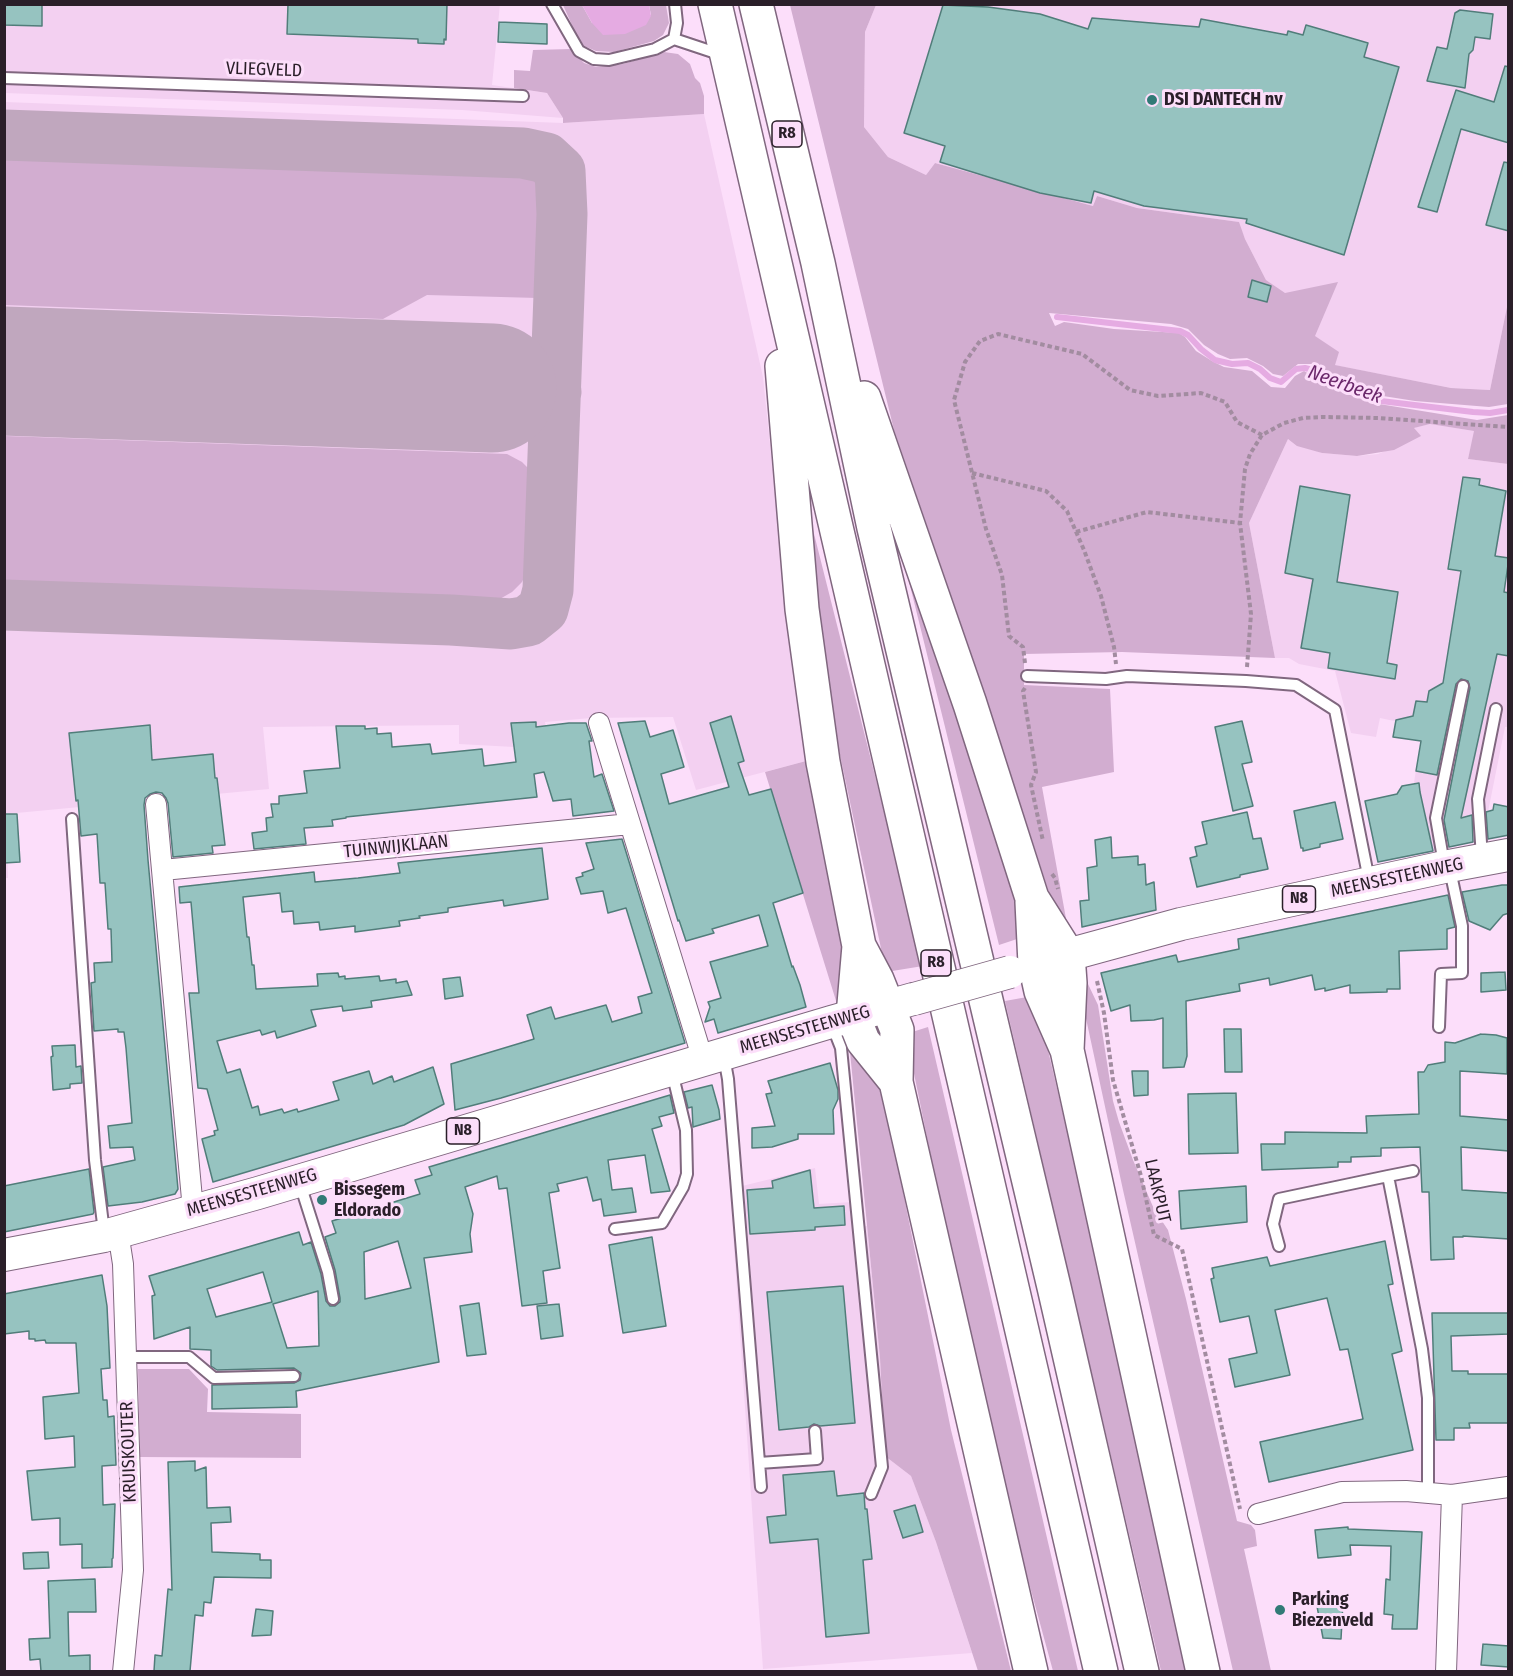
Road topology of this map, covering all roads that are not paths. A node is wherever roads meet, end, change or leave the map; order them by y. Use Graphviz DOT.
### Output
graph roads {
  1 [pos="552,4"];
  2 [pos="675,4"];
  3 [pos="715,4"];
  4 [pos="756,4"];
  5 [pos="674,39"];
  6 [pos="727,57"];
  7 [pos="4,78"];
  8 [pos="523,96"];
  9 [pos="773,255"];
  10 [pos="818,263"];
  11 [pos="1027,676"];
  12 [pos="1463,686"];
  13 [pos="1496,709"];
  14 [pos="599,723"];
  15 [pos="156,804"];
  16 [pos="72,819"];
  17 [pos="630,824"];
  18 [pos="1496,858"];
  19 [pos="1447,867"];
  20 [pos="163,870"];
  21 [pos="1370,884"];
  22 [pos="1046,897"];
  23 [pos="859,946"];
  24 [pos="1079,952"];
  25 [pos="1023,968"];
  26 [pos="901,1002"];
  27 [pos="842,1019"];
  28 [pos="1439,1027"];
  29 [pos="1067,1050"];
  30 [pos="713,1057"];
  31 [pos="671,1069"];
  32 [pos="896,1082"];
  33 [pos="1413,1171"];
  34 [pos="1388,1176"];
  35 [pos="299,1180"];
  36 [pos="193,1210"];
  37 [pos="615,1229"];
  38 [pos="110,1234"];
  39 [pos="1279,1246"];
  40 [pos="4,1255"];
  41 [pos="333,1299"];
  42 [pos="126,1358"];
  43 [pos="294,1376"];
  44 [pos="814,1431"];
  45 [pos="759,1463"];
  46 [pos="761,1487"];
  47 [pos="1509,1487"];
  48 [pos="1428,1493"];
  49 [pos="872,1494"];
  50 [pos="1452,1496"];
  51 [pos="1258,1514"];
  52 [pos="123,1671"];
  53 [pos="1031,1671"];
  54 [pos="1101,1671"];
  55 [pos="1142,1671"];
  56 [pos="1203,1671"];
  57 [pos="1446,1671"];
  1 -- 5 [label="lane"];
  2 -- 5 [label="lane"];
  3 -- 6 [label="highway, R8"];
  4 -- 10 [label="highway, R8"];
  5 -- 6 [label="lane"];
  6 -- 9 [label="highway, R8"];
  7 -- 8 [label="lane, VLIEGVELD"];
  9 -- 23 [label="highway"];
  9 -- 54 [label="highway, R8"];
  10 -- 22 [label="highway"];
  10 -- 55 [label="highway, R8"];
  11 -- 21 [label="lane"];
  12 -- 19 [label="lane"];
  13 -- 18 [label="lane"];
  14 -- 17 [label="street"];
  15 -- 20 [label="street"];
  16 -- 38 [label="lane"];
  17 -- 20 [label="street, TUINWIJKLAAN"];
  17 -- 30 [label="street"];
  18 -- 19 [label="main road, MEENSESTEENWEG / N8"];
  19 -- 21 [label="main road, MEENSESTEENWEG / N8"];
  19 -- 28 [label="lane"];
  20 -- 36 [label="street"];
  21 -- 24 [label="main road, MEENSESTEENWEG / N8"];
  22 -- 24 [label="highway"];
  22 -- 25 [label="highway"];
  23 -- 26 [label="highway"];
  23 -- 27 [label="highway"];
  24 -- 25 [label="main road, MEENSESTEENWEG / N8"];
  24 -- 29 [label="highway"];
  25 -- 26 [label="main road, MEENSESTEENWEG / N8, bridge"];
  25 -- 29 [label="highway"];
  26 -- 27 [label="main road, MEENSESTEENWEG / N8"];
  26 -- 32 [label="highway"];
  27 -- 30 [label="main road, MEENSESTEENWEG / N8"];
  27 -- 32 [label="highway"];
  27 -- 49 [label="lane"];
  29 -- 56 [label="highway"];
  30 -- 31 [label="main road, MEENSESTEENWEG / N8"];
  30 -- 45 [label="lane"];
  31 -- 35 [label="main road, MEENSESTEENWEG / N8"];
  31 -- 37 [label="lane"];
  32 -- 53 [label="highway"];
  33 -- 34 [label="lane"];
  34 -- 39 [label="lane"];
  34 -- 48 [label="lane"];
  35 -- 36 [label="main road, MEENSESTEENWEG / N8"];
  35 -- 41 [label="lane"];
  36 -- 38 [label="main road, MEENSESTEENWEG / N8"];
  38 -- 40 [label="main road, N8"];
  38 -- 42 [label="street, KRUISKOUTER"];
  42 -- 43 [label="lane"];
  42 -- 52 [label="street, KRUISKOUTER"];
  44 -- 45 [label="lane"];
  45 -- 46 [label="lane"];
  47 -- 50 [label="street"];
  48 -- 50 [label="street"];
  48 -- 51 [label="street"];
  50 -- 57 [label="street"];
}
